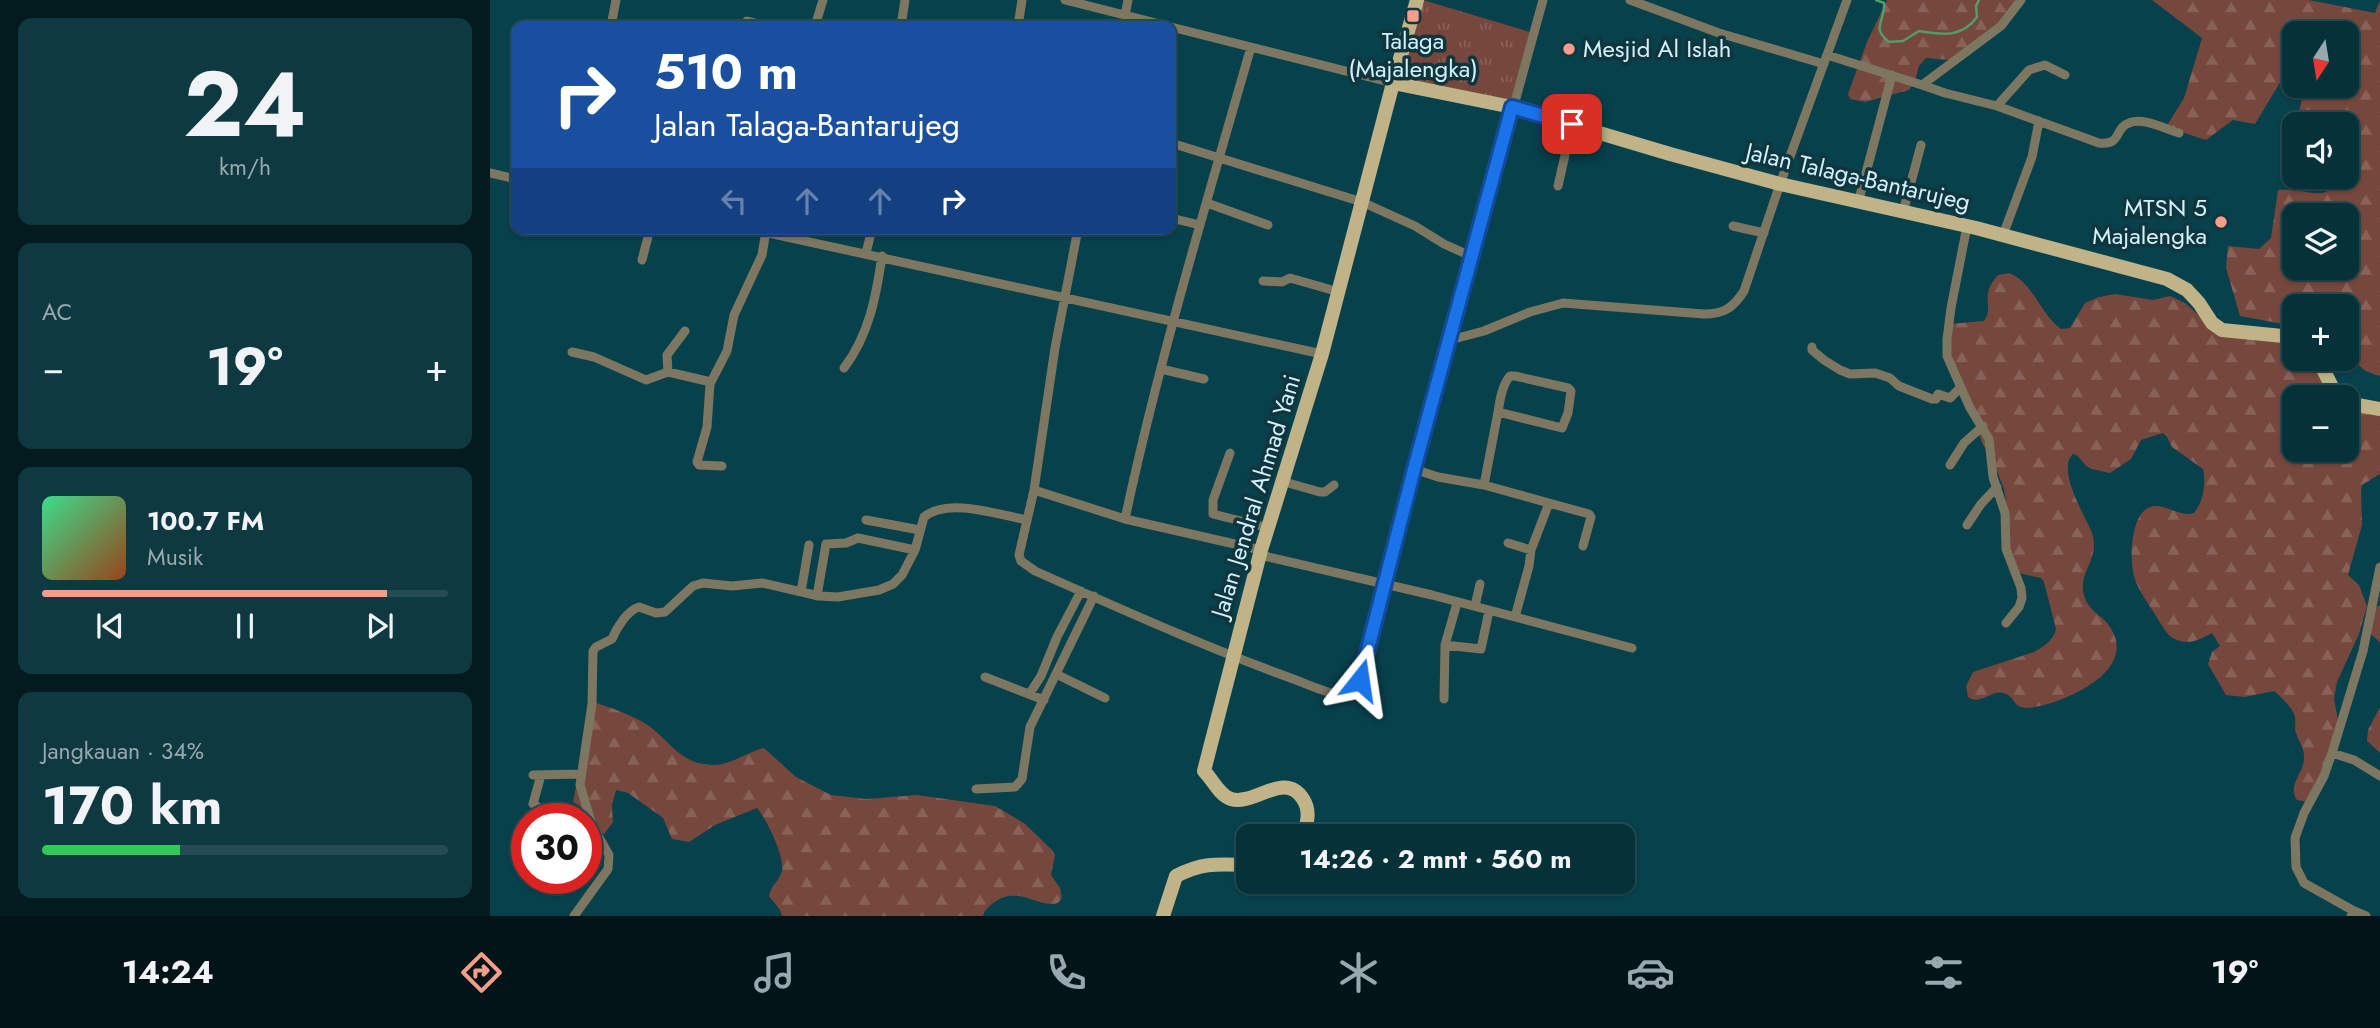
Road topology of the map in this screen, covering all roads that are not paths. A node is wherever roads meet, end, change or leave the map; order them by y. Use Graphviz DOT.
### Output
graph roads {
  1 [pos="615,0"];
  2 [pos="823,0"];
  3 [pos="905,0"];
  4 [pos="1022,0"];
  5 [pos="1065,0"];
  6 [pos="1128,0"];
  7 [pos="1417,0"];
  8 [pos="1543,0"];
  9 [pos="1630,0"];
  10 [pos="1847,0"];
  11 [pos="2021,0"];
  12 [pos="1125,15"];
  13 [pos="612,21"];
  14 [pos="817,21"];
  15 [pos="902,21"];
  16 [pos="1019,21"];
  17 [pos="1124,21"];
  18 [pos="1147,21"];
  19 [pos="1176,29"];
  20 [pos="1251,47"];
  21 [pos="1825,60"];
  22 [pos="1892,75"];
  23 [pos="2065,75"];
  24 [pos="1393,83"];
  25 [pos="1922,85"];
  26 [pos="1997,106"];
  27 [pos="1512,107"];
  28 [pos="2039,121"];
  29 [pos="1572,124"];
  30 [pos="2179,133"];
  31 [pos="1176,145"];
  32 [pos="1921,145"];
  33 [pos="1220,158"];
  34 [pos="490,173"];
  35 [pos="511,178"];
  36 [pos="1780,184"];
  37 [pos="1558,186"];
  38 [pos="1362,202"];
  39 [pos="1207,203"];
  40 [pos="1858,203"];
  41 [pos="1903,212"];
  42 [pos="1176,219"];
  43 [pos="1200,225"];
  44 [pos="1268,225"];
  45 [pos="1733,226"];
  46 [pos="1968,226"];
  47 [pos="1764,233"];
  48 [pos="648,235"];
  49 [pos="770,235"];
  50 [pos="788,235"];
  51 [pos="870,235"];
  52 [pos="1077,235"];
  53 [pos="2003,235"];
  54 [pos="866,253"];
  55 [pos="882,256"];
  56 [pos="1473,257"];
  57 [pos="642,260"];
  58 [pos="1263,281"];
  59 [pos="1339,292"];
  60 [pos="1064,299"];
  61 [pos="1173,322"];
  62 [pos="685,331"];
  63 [pos="2282,336"];
  64 [pos="1450,340"];
  65 [pos="1812,347"];
  66 [pos="572,352"];
  67 [pos="1322,354"];
  68 [pos="844,368"];
  69 [pos="1161,369"];
  70 [pos="668,372"];
  71 [pos="1204,379"];
  72 [pos="711,382"];
  73 [pos="1960,387"];
  74 [pos="2359,405"];
  75 [pos="2380,409"];
  76 [pos="1498,412"];
  77 [pos="1983,426"];
  78 [pos="1230,453"];
  79 [pos="1950,465"];
  80 [pos="722,466"];
  81 [pos="1414,469"];
  82 [pos="1281,481"];
  83 [pos="1334,485"];
  84 [pos="1484,485"];
  85 [pos="1997,487"];
  86 [pos="1034,490"];
  87 [pos="1549,503"];
  88 [pos="866,520"];
  89 [pos="1027,520"];
  90 [pos="1125,520"];
  91 [pos="1967,525"];
  92 [pos="1269,528"];
  93 [pos="920,530"];
  94 [pos="1508,544"];
  95 [pos="809,545"];
  96 [pos="1583,546"];
  97 [pos="915,550"];
  98 [pos="1531,550"];
  99 [pos="1261,553"];
  100 [pos="2380,567"];
  101 [pos="1480,584"];
  102 [pos="1385,585"];
  103 [pos="1081,591"];
  104 [pos="801,592"];
  105 [pos="817,596"];
  106 [pos="1094,596"];
  107 [pos="1457,603"];
  108 [pos="1475,606"];
  109 [pos="1489,611"];
  110 [pos="1514,617"];
  111 [pos="2006,623"];
  112 [pos="1445,645"];
  113 [pos="1632,648"];
  114 [pos="1232,657"];
  115 [pos="1056,674"];
  116 [pos="985,677"];
  117 [pos="1030,693"];
  118 [pos="1105,698"];
  119 [pos="1044,699"];
  120 [pos="1444,699"];
  121 [pos="2332,754"];
  122 [pos="580,774"];
  123 [pos="2380,776"];
  124 [pos="976,789"];
  125 [pos="533,803"];
  126 [pos="1306,824"];
  127 [pos="1236,864"];
  128 [pos="1165,909"];
  129 [pos="2352,913"];
  130 [pos="574,916"];
  131 [pos="2366,916"];
  1 -- 13 [label="street"];
  2 -- 14 [label="street"];
  3 -- 15 [label="street"];
  4 -- 16 [label="street"];
  5 -- 12 [label="street"];
  6 -- 12 [label="street"];
  7 -- 24 [label="main road, Jalan Jendral Ahmad Yani"];
  8 -- 27 [label="street"];
  9 -- 21 [label="street"];
  10 -- 21 [label="street"];
  11 -- 25 [label="street"];
  12 -- 17 [label="street"];
  12 -- 18 [label="street"];
  19 -- 20 [label="street"];
  20 -- 24 [label="street"];
  20 -- 33 [label="street"];
  21 -- 22 [label="street"];
  21 -- 36 [label="street"];
  22 -- 25 [label="street"];
  22 -- 40 [label="street"];
  23 -- 26 [label="street"];
  24 -- 27 [label="main road, Jalan Talaga-Bantarujeg"];
  24 -- 38 [label="main road, Jalan Jendral Ahmad Yani"];
  25 -- 26 [label="street"];
  26 -- 28 [label="street"];
  27 -- 29 [label="main road, Jalan Talaga-Bantarujeg"];
  27 -- 56 [label="street"];
  28 -- 30 [label="street"];
  28 -- 53 [label="street"];
  29 -- 36 [label="main road, Jalan Talaga-Bantarujeg"];
  29 -- 37 [label="street"];
  31 -- 33 [label="street"];
  32 -- 41 [label="street"];
  33 -- 38 [label="street"];
  33 -- 39 [label="street"];
  34 -- 35 [label="street"];
  36 -- 40 [label="main road, Jalan Talaga-Bantarujeg"];
  36 -- 47 [label="street"];
  38 -- 56 [label="street"];
  38 -- 59 [label="main road, Jalan Jendral Ahmad Yani"];
  39 -- 43 [label="street"];
  39 -- 44 [label="street"];
  40 -- 41 [label="main road, Jalan Talaga-Bantarujeg"];
  41 -- 46 [label="main road, Jalan Talaga-Bantarujeg"];
  42 -- 43 [label="street"];
  43 -- 61 [label="street"];
  45 -- 47 [label="street"];
  46 -- 53 [label="main road, Jalan Talaga-Bantarujeg"];
  46 -- 73 [label="street"];
  47 -- 64 [label="street"];
  48 -- 57 [label="street"];
  49 -- 72 [label="street"];
  50 -- 54 [label="street"];
  51 -- 54 [label="street"];
  52 -- 60 [label="street"];
  53 -- 63 [label="main road, Jalan Talaga-Bantarujeg"];
  54 -- 55 [label="street"];
  55 -- 60 [label="street"];
  55 -- 68 [label="street"];
  56 -- 64 [label="street"];
  58 -- 59 [label="street"];
  59 -- 67 [label="main road, Jalan Jendral Ahmad Yani"];
  60 -- 61 [label="street"];
  60 -- 86 [label="street"];
  61 -- 67 [label="street"];
  61 -- 69 [label="street"];
  62 -- 70 [label="street"];
  64 -- 81 [label="street"];
  65 -- 73 [label="street"];
  66 -- 70 [label="street"];
  67 -- 82 [label="main road, Jalan Jendral Ahmad Yani"];
  69 -- 71 [label="street"];
  69 -- 90 [label="street"];
  70 -- 72 [label="street"];
  72 -- 80 [label="street"];
  73 -- 77 [label="street"];
  74 -- 75 [label="main road"];
  76 -- 76 [label="street"];
  76 -- 84 [label="street"];
  77 -- 79 [label="street"];
  77 -- 85 [label="street"];
  78 -- 92 [label="street"];
  81 -- 84 [label="street"];
  81 -- 102 [label="street"];
  82 -- 83 [label="street"];
  82 -- 92 [label="main road, Jalan Jendral Ahmad Yani"];
  84 -- 87 [label="street"];
  85 -- 91 [label="street"];
  85 -- 111 [label="street"];
  86 -- 89 [label="street"];
  86 -- 90 [label="street"];
  87 -- 96 [label="street"];
  87 -- 98 [label="street"];
  88 -- 93 [label="street"];
  89 -- 93 [label="street"];
  89 -- 103 [label="street"];
  90 -- 99 [label="street"];
  92 -- 99 [label="main road, Jalan Jendral Ahmad Yani"];
  93 -- 97 [label="street"];
  94 -- 98 [label="street"];
  95 -- 104 [label="street"];
  97 -- 105 [label="street"];
  97 -- 105 [label="street"];
  98 -- 110 [label="street"];
  99 -- 102 [label="street"];
  99 -- 114 [label="main road, Jalan Jendral Ahmad Yani"];
  100 -- 121 [label="street"];
  101 -- 108 [label="street"];
  102 -- 107 [label="street"];
  102 -- 114 [label="street"];
  103 -- 106 [label="street"];
  103 -- 117 [label="street"];
  104 -- 105 [label="street"];
  104 -- 122 [label="street"];
  106 -- 114 [label="street"];
  106 -- 115 [label="street"];
  107 -- 108 [label="street"];
  107 -- 112 [label="street"];
  108 -- 109 [label="street"];
  109 -- 110 [label="street"];
  109 -- 112 [label="street"];
  110 -- 113 [label="street"];
  112 -- 120 [label="street"];
  114 -- 126 [label="main road, Jalan Jendral Ahmad Yani"];
  115 -- 118 [label="street"];
  115 -- 119 [label="street"];
  116 -- 117 [label="street"];
  117 -- 119 [label="street"];
  119 -- 124 [label="street"];
  121 -- 123 [label="street"];
  121 -- 129 [label="street"];
  122 -- 125 [label="street"];
  122 -- 130 [label="street"];
  127 -- 128 [label="main road"];
  129 -- 131 [label="street"];
}
